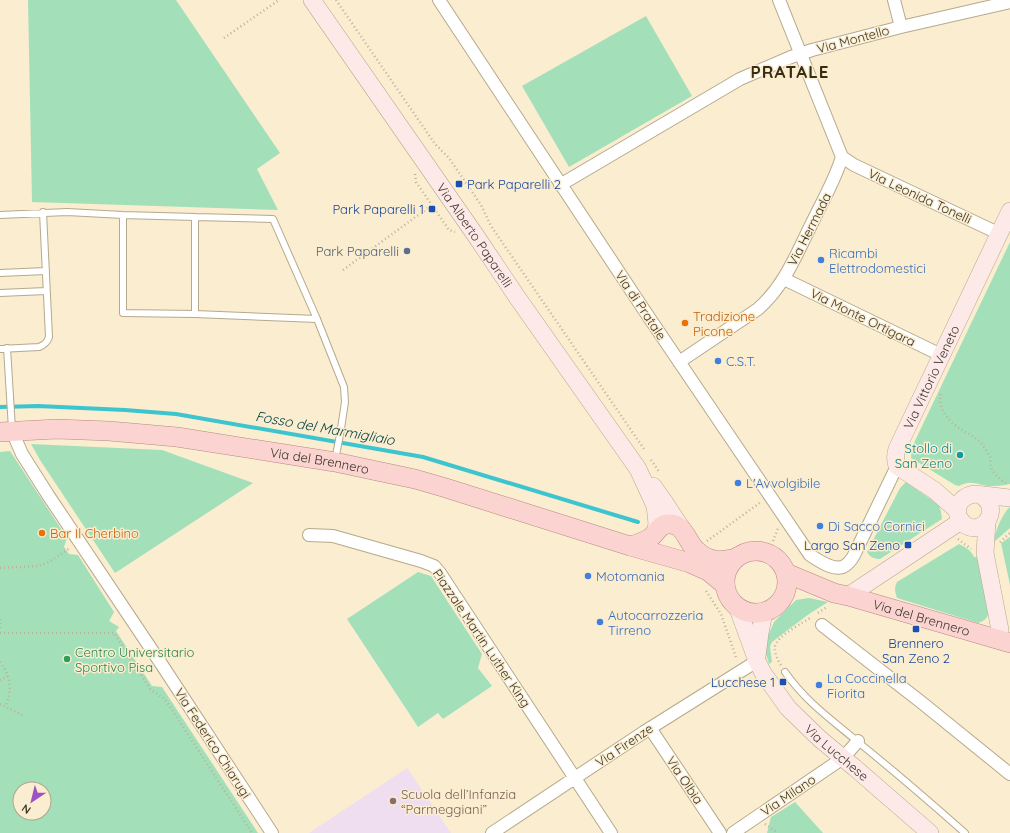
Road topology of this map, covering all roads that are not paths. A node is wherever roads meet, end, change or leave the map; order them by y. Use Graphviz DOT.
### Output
graph roads {
  1 [pos="312,0"];
  2 [pos="438,0"];
  3 [pos="779,0"];
  4 [pos="894,0"];
  5 [pos="1010,2"];
  6 [pos="901,27"];
  7 [pos="800,54"];
  8 [pos="842,157"];
  9 [pos="560,185"];
  10 [pos="1010,211"];
  11 [pos="44,212"];
  12 [pos="0,215"];
  13 [pos="123,215"];
  14 [pos="195,218"];
  15 [pos="1000,234"];
  16 [pos="46,270"];
  17 [pos="0,273"];
  18 [pos="784,279"];
  19 [pos="46,290"];
  20 [pos="0,293"];
  21 [pos="195,314"];
  22 [pos="317,319"];
  23 [pos="7,348"];
  24 [pos="0,349"];
  25 [pos="941,355"];
  26 [pos="679,362"];
  27 [pos="8,427"];
  28 [pos="336,455"];
  29 [pos="644,464"];
  30 [pos="897,466"];
  31 [pos="934,490"];
  32 [pos="1010,494"];
  33 [pos="973,495"];
  34 [pos="989,518"];
  35 [pos="956,521"];
  36 [pos="682,529"];
  37 [pos="309,534"];
  38 [pos="655,534"];
  39 [pos="860,544"];
  40 [pos="630,546"];
  41 [pos="664,555"];
  42 [pos="736,558"];
  43 [pos="786,573"];
  44 [pos="725,585"];
  45 [pos="784,594"];
  46 [pos="838,597"];
  47 [pos="737,606"];
  48 [pos="764,612"];
  49 [pos="822,625"];
  50 [pos="1005,641"];
  51 [pos="757,661"];
  52 [pos="785,672"];
  53 [pos="650,728"];
  54 [pos="858,742"];
  55 [pos="843,758"];
  56 [pos="1010,774"];
  57 [pos="575,778"];
  58 [pos="749,829"];
  59 [pos="272,833"];
  60 [pos="492,833"];
  61 [pos="611,833"];
  62 [pos="720,833"];
  63 [pos="733,833"];
  64 [pos="930,833"];
  65 [pos="965,833"];
  1 -- 29 [label="main road, Via Alberto Paparelli"];
  2 -- 9 [label="street, Via di Pratale"];
  3 -- 7 [label="street"];
  4 -- 6 [label="street"];
  5 -- 6 [label="street, Via Montello"];
  6 -- 7 [label="street, Via Montello"];
  7 -- 8 [label="street"];
  7 -- 9 [label="street, Via Montello"];
  8 -- 15 [label="street, Via Leonida Tonelli"];
  8 -- 18 [label="street, Via Hermada"];
  9 -- 26 [label="street, Via di Pratale"];
  10 -- 15 [label="main road, Via Vittorio Veneto"];
  11 -- 12 [label="lane"];
  11 -- 13 [label="lane"];
  11 -- 16 [label="lane"];
  13 -- 14 [label="lane"];
  13 -- 21 [label="lane"];
  14 -- 21 [label="lane"];
  14 -- 22 [label="lane"];
  15 -- 25 [label="main road, Via Vittorio Veneto"];
  16 -- 17 [label="lane"];
  16 -- 19 [label="lane"];
  18 -- 25 [label="street, Via Monte Ortigara"];
  18 -- 26 [label="street, Via Hermada"];
  19 -- 20 [label="lane"];
  19 -- 23 [label="lane"];
  21 -- 22 [label="lane"];
  22 -- 28 [label="lane"];
  23 -- 24 [label="lane"];
  23 -- 27 [label="lane"];
  25 -- 30 [label="main road, Via Vittorio Veneto"];
  26 -- 39 [label="street, Via di Pratale"];
  27 -- 28 [label="main road, Via del Brennero"];
  27 -- 59 [label="street, Via Federico Chiarugi"];
  28 -- 40 [label="main road, Via del Brennero"];
  29 -- 36 [label="main road, Via Alberto Paparelli"];
  29 -- 38 [label="main road, Via Alberto Paparelli"];
  30 -- 31 [label="main road"];
  30 -- 39 [label="street, Via Vittorio Veneto"];
  31 -- 33 [label="main road"];
  31 -- 35 [label="main road"];
  32 -- 33 [label="main road"];
  32 -- 34 [label="main road"];
  33 -- 34 [label="main road"];
  33 -- 35 [label="main road"];
  34 -- 35 [label="main road"];
  34 -- 50 [label="main road"];
  35 -- 46 [label="main road"];
  36 -- 38 [label="main road"];
  36 -- 42 [label="main road"];
  37 -- 57 [label="street, Piazzale Martin Luther King"];
  38 -- 40 [label="main road"];
  38 -- 41 [label="main road"];
  40 -- 41 [label="main road, Via del Brennero"];
  41 -- 44 [label="main road, Via del Brennero"];
  42 -- 43 [label="main road"];
  42 -- 44 [label="main road"];
  43 -- 45 [label="main road"];
  43 -- 46 [label="main road, Via del Brennero"];
  44 -- 47 [label="main road"];
  45 -- 46 [label="main road, Via del Brennero"];
  45 -- 48 [label="main road"];
  46 -- 50 [label="main road, Via del Brennero"];
  47 -- 48 [label="main road"];
  47 -- 51 [label="main road, Via Lucchese"];
  48 -- 51 [label="main road"];
  49 -- 56 [label="street"];
  51 -- 53 [label="street, Via Firenze"];
  51 -- 55 [label="main road, Via Lucchese"];
  52 -- 54 [label="lane, Via Lucchese"];
  53 -- 57 [label="street, Via Firenze"];
  53 -- 62 [label="street, Via Olbia"];
  54 -- 55 [label="street, Via Milano"];
  54 -- 65 [label="lane, Via Lucchese"];
  55 -- 58 [label="street, Via Milano"];
  55 -- 64 [label="main road, Via Lucchese"];
  57 -- 60 [label="street, Via Firenze"];
  57 -- 61 [label="street, Piazzale Martin Luther King"];
  58 -- 63 [label="street, Via Milano"];
}
